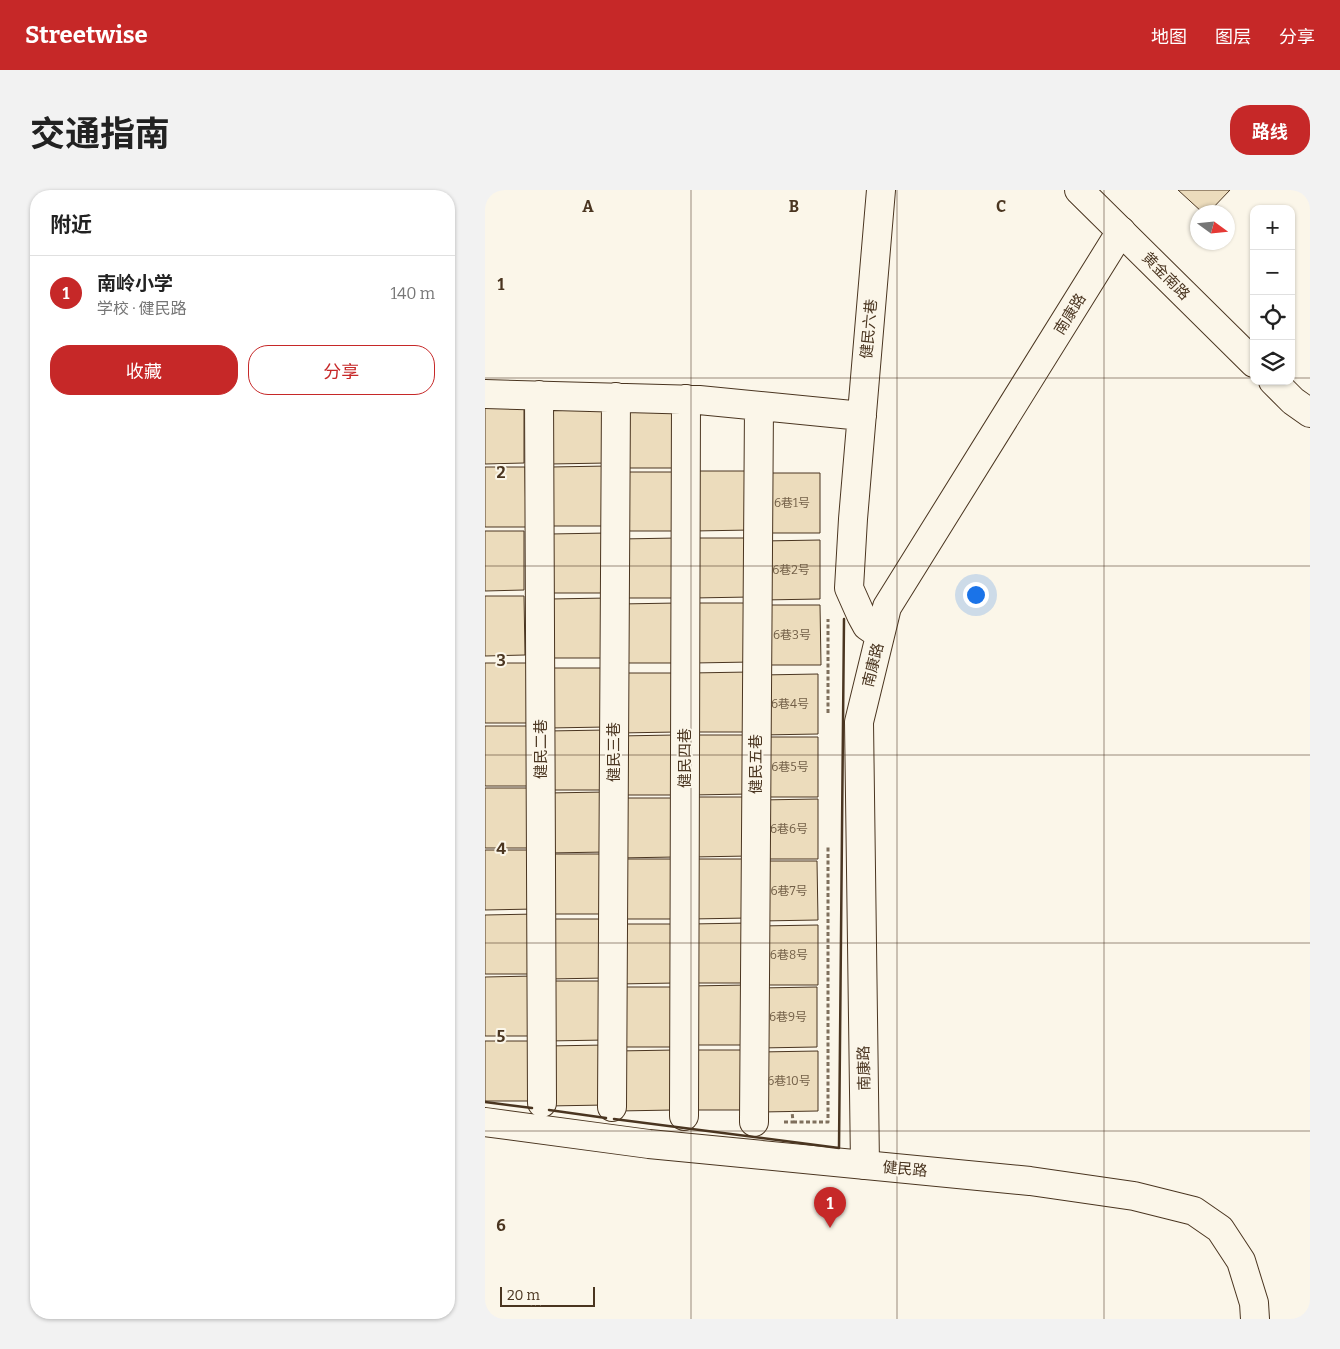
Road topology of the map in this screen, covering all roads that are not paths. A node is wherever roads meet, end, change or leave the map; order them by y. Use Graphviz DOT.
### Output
graph roads {
  1 [pos="881,190"];
  2 [pos="1079,190"];
  3 [pos="1121,232"];
  4 [pos="1250,359"];
  5 [pos="1277,385"];
  6 [pos="485,394"];
  7 [pos="539,395"];
  8 [pos="616,397"];
  9 [pos="686,400"];
  10 [pos="759,406"];
  11 [pos="1310,413"];
  12 [pos="861,416"];
  13 [pos="880,635"];
  14 [pos="542,1103"];
  15 [pos="611,1107"];
  16 [pos="684,1116"];
  17 [pos="485,1122"];
  18 [pos="754,1122"];
  19 [pos="865,1165"];
  20 [pos="1255,1319"];
  1 -- 12 [label="street, 健民六巷"];
  2 -- 3 [label="street, 黄金南路"];
  3 -- 4 [label="street, 黄金南路"];
  3 -- 13 [label="street, 南康路"];
  5 -- 11 [label="street"];
  6 -- 7 [label="street"];
  7 -- 8 [label="street"];
  7 -- 14 [label="street, 健民二巷"];
  8 -- 9 [label="street"];
  8 -- 15 [label="street, 健民三巷"];
  9 -- 10 [label="street"];
  9 -- 16 [label="street, 健民四巷"];
  10 -- 12 [label="street"];
  10 -- 18 [label="street, 健民五巷"];
  12 -- 13 [label="street, 健民六巷"];
  13 -- 19 [label="street, 南康路"];
  17 -- 19 [label="street, 健民路"];
  19 -- 20 [label="street, 健民路"];
}
